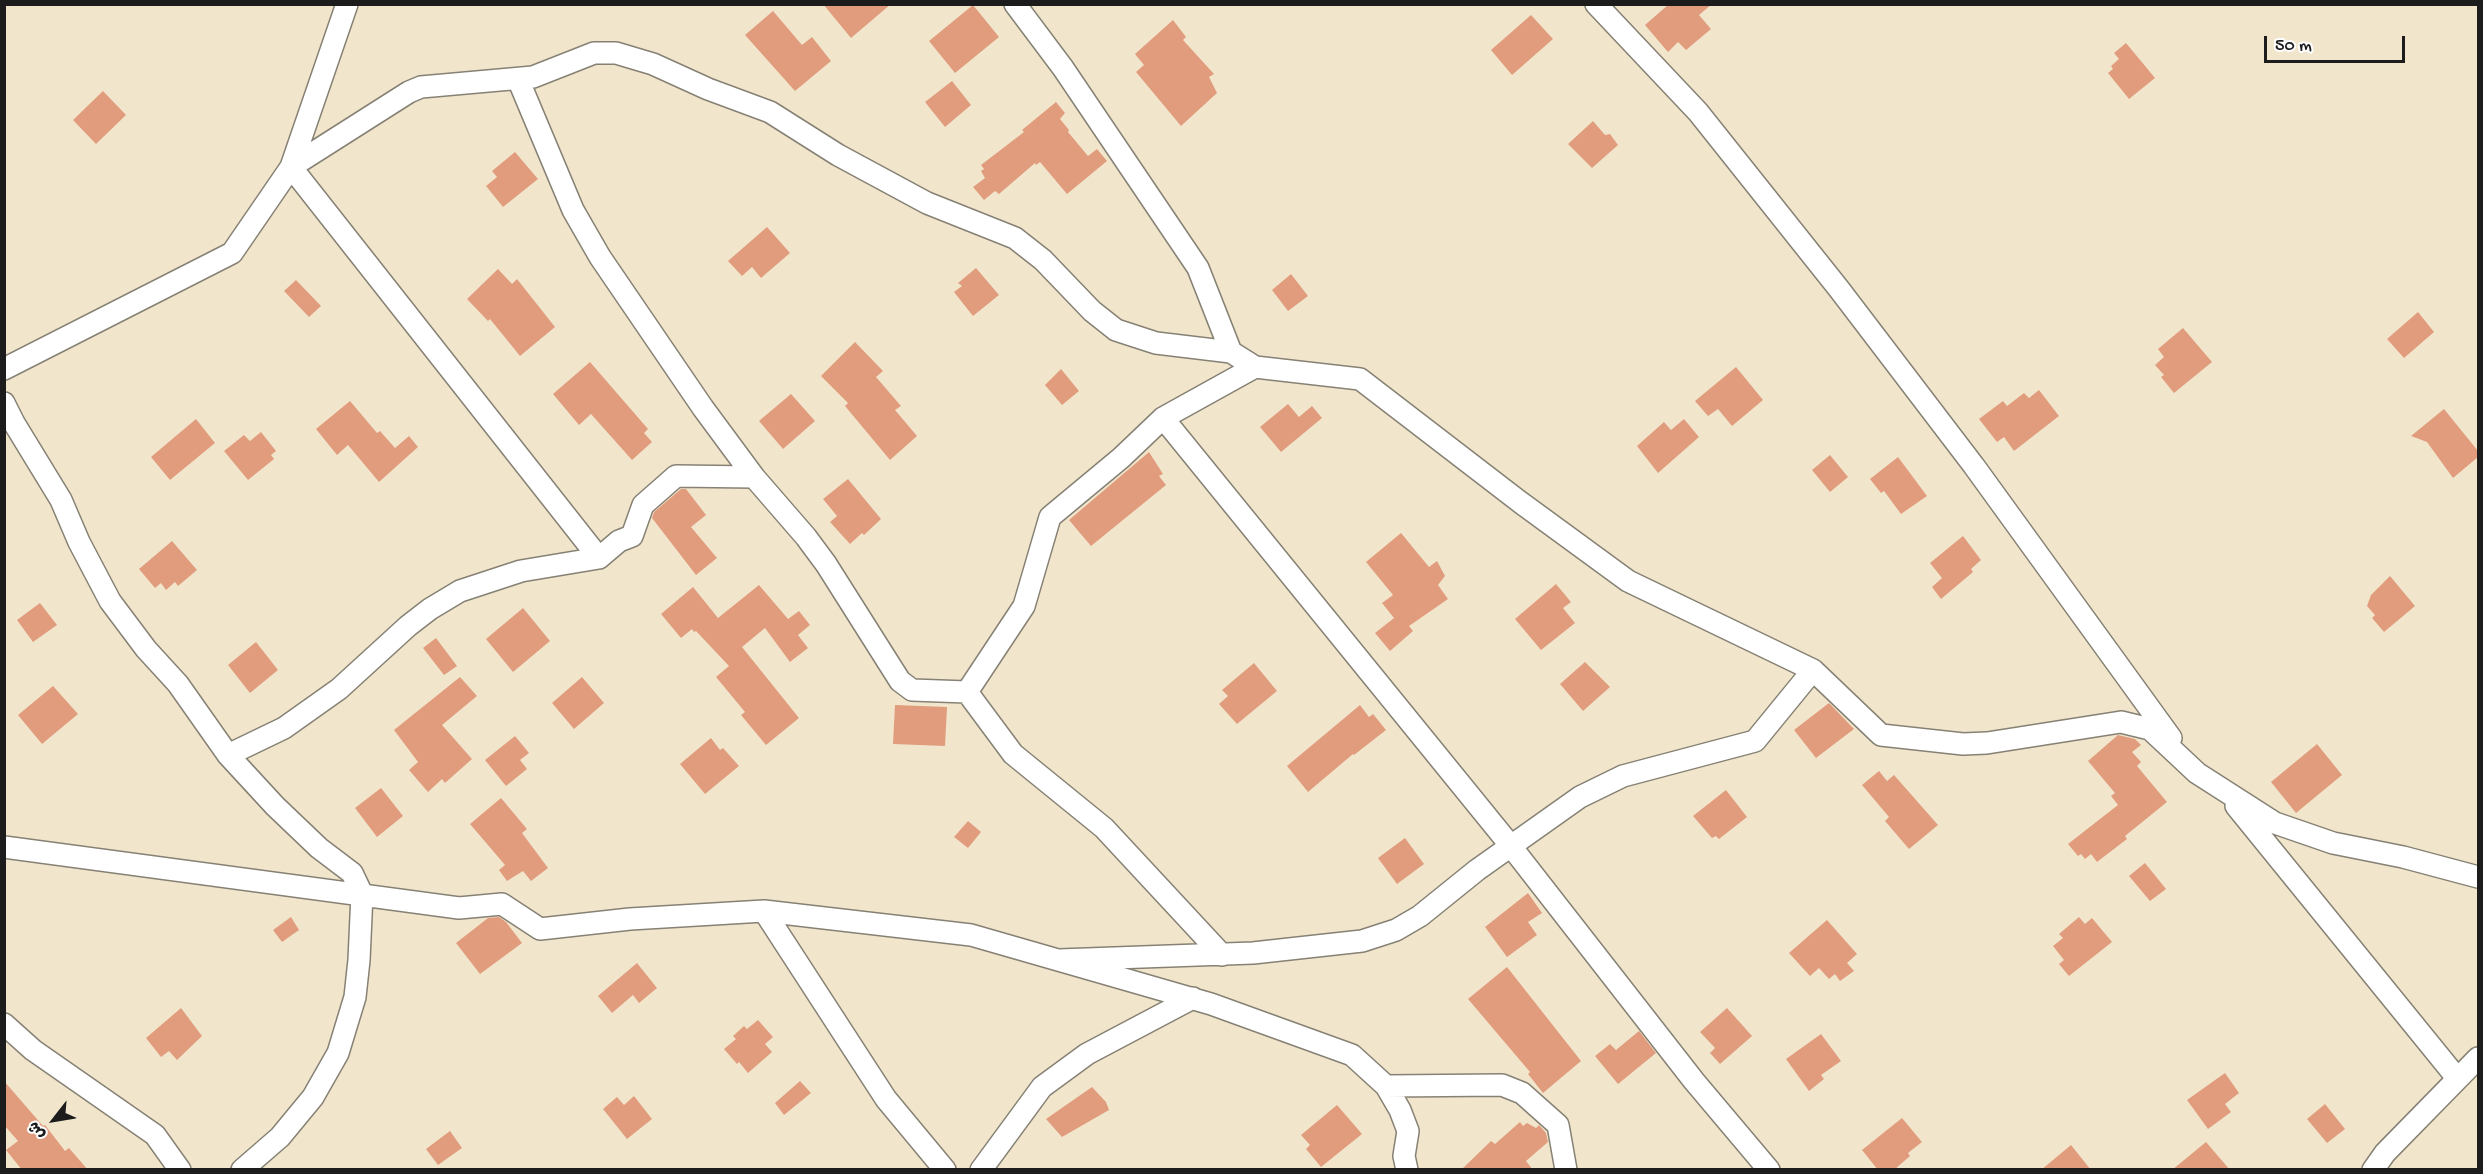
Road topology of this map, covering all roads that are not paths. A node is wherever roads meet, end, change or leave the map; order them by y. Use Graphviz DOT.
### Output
graph roads {
  1 [pos="347,4"];
  2 [pos="1015,4"];
  3 [pos="1596,4"];
  4 [pos="518,80"];
  5 [pos="291,166"];
  6 [pos="1231,352"];
  7 [pos="1255,367"];
  8 [pos="4,369"];
  9 [pos="4,403"];
  10 [pos="1163,418"];
  11 [pos="754,477"];
  12 [pos="599,558"];
  13 [pos="1813,670"];
  14 [pos="967,692"];
  15 [pos="228,755"];
  16 [pos="2197,773"];
  17 [pos="2223,789"];
  18 [pos="1510,845"];
  19 [pos="4,847"];
  20 [pos="2478,877"];
  21 [pos="362,894"];
  22 [pos="764,911"];
  23 [pos="1222,955"];
  24 [pos="1059,960"];
  25 [pos="1193,998"];
  26 [pos="4,1024"];
  27 [pos="2478,1058"];
  28 [pos="2457,1078"];
  29 [pos="1386,1086"];
  30 [pos="180,1170"];
  31 [pos="242,1170"];
  32 [pos="945,1170"];
  33 [pos="981,1170"];
  34 [pos="1407,1170"];
  35 [pos="1566,1170"];
  36 [pos="1769,1170"];
  37 [pos="2373,1170"];
  1 -- 5 [label="street"];
  2 -- 6 [label="street"];
  3 -- 16 [label="street"];
  4 -- 5 [label="street"];
  4 -- 6 [label="street"];
  4 -- 11 [label="street"];
  5 -- 8 [label="street"];
  5 -- 12 [label="street"];
  6 -- 7 [label="street"];
  7 -- 10 [label="street"];
  7 -- 13 [label="street"];
  9 -- 15 [label="street"];
  10 -- 14 [label="street"];
  10 -- 18 [label="street"];
  11 -- 12 [label="street"];
  11 -- 14 [label="street"];
  12 -- 15 [label="street"];
  13 -- 16 [label="street"];
  13 -- 18 [label="street"];
  14 -- 23 [label="street"];
  15 -- 21 [label="street"];
  16 -- 17 [label="street"];
  17 -- 20 [label="street"];
  17 -- 28 [label="street"];
  18 -- 23 [label="street"];
  18 -- 36 [label="street"];
  19 -- 21 [label="street"];
  21 -- 22 [label="street"];
  21 -- 31 [label="street"];
  22 -- 24 [label="street"];
  22 -- 32 [label="street"];
  23 -- 24 [label="street"];
  24 -- 25 [label="street"];
  25 -- 29 [label="street"];
  25 -- 33 [label="street"];
  26 -- 30 [label="street"];
  27 -- 28 [label="street"];
  28 -- 37 [label="street"];
  29 -- 34 [label="street"];
  29 -- 35 [label="street"];
}
